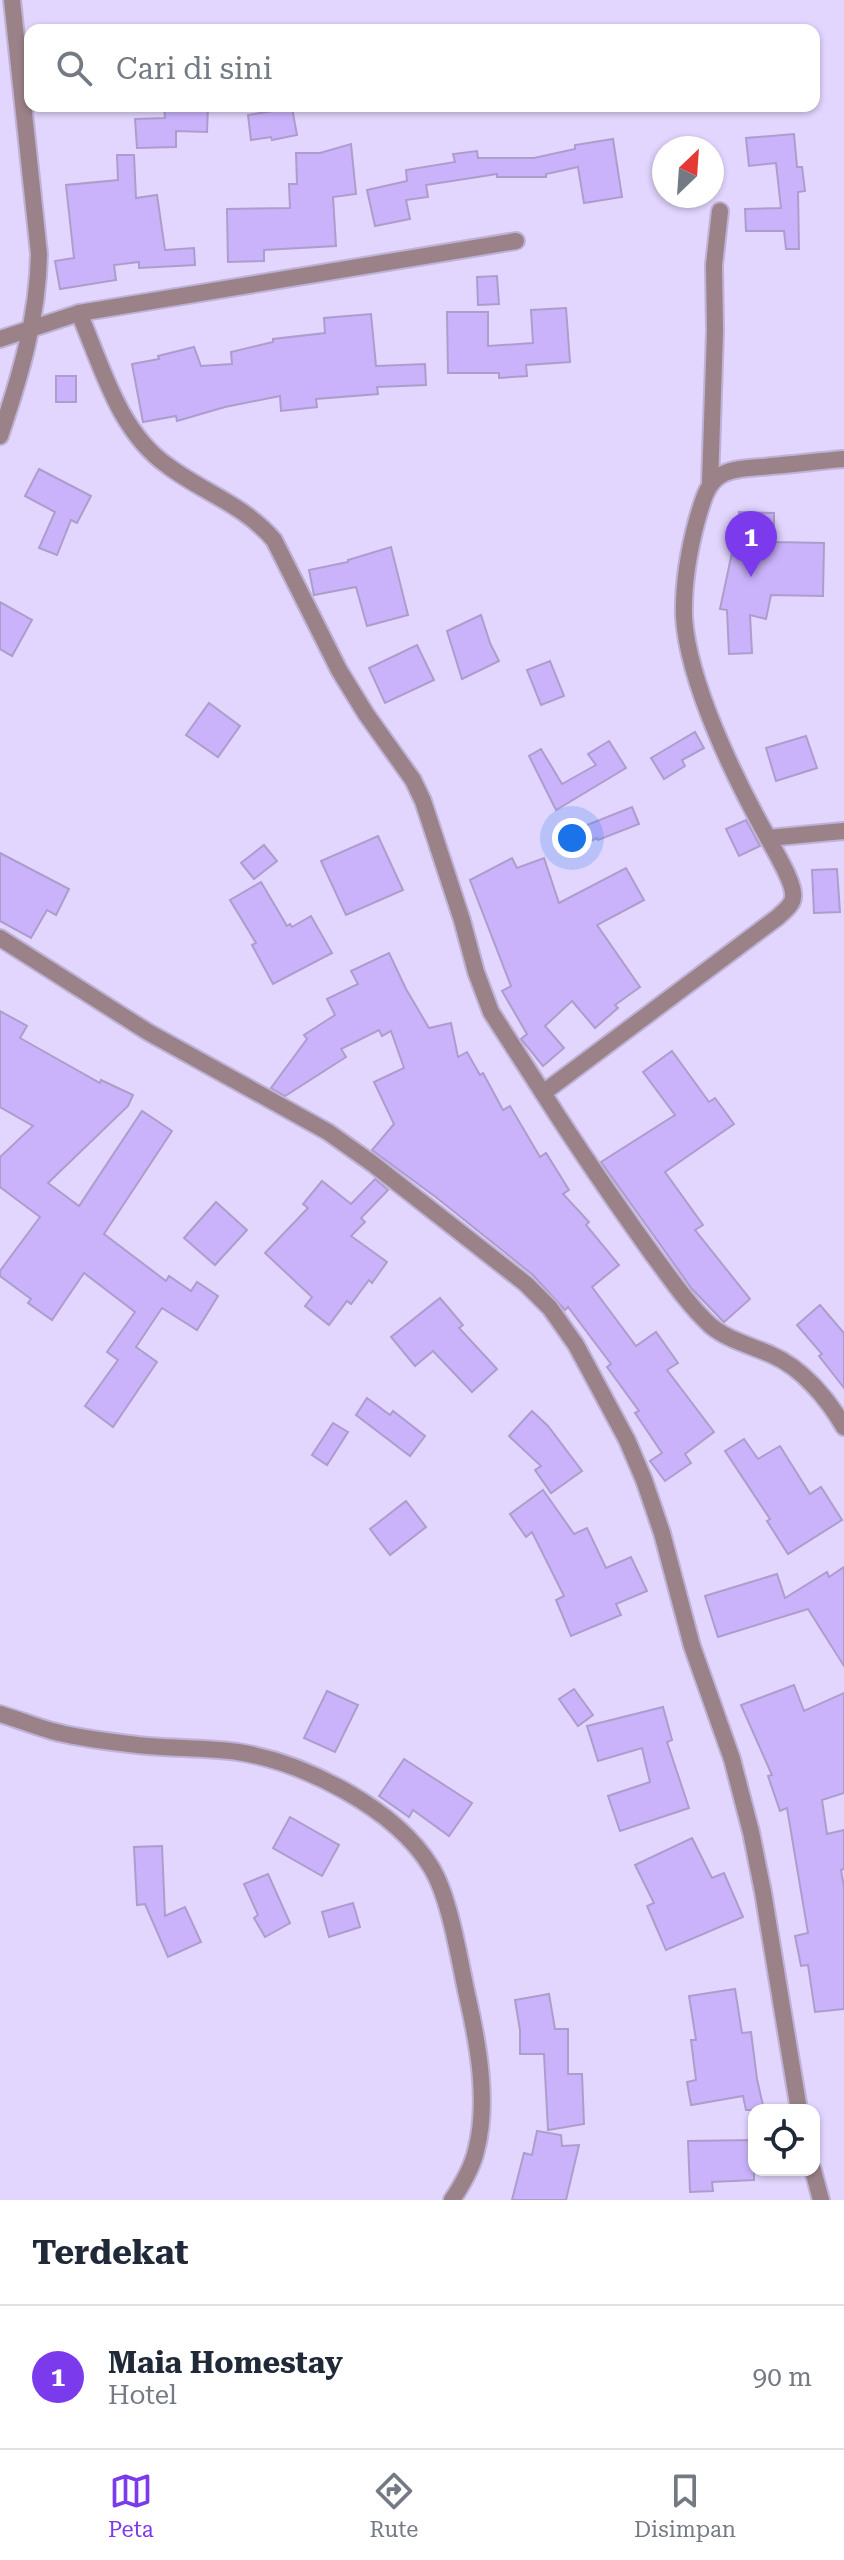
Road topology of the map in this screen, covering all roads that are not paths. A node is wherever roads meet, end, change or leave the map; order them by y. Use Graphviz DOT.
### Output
graph roads {
  1 [pos="12,0"];
  2 [pos="720,211"];
  3 [pos="516,241"];
  4 [pos="79,313"];
  5 [pos="32,328"];
  6 [pos="0,339"];
  7 [pos="0,436"];
  8 [pos="844,459"];
  9 [pos="710,484"];
  10 [pos="844,831"];
  11 [pos="768,838"];
  12 [pos="0,938"];
  13 [pos="543,1093"];
  14 [pos="844,1427"];
  15 [pos="0,1714"];
  16 [pos="798,2104"];
  17 [pos="815,2176"];
  18 [pos="452,2200"];
  19 [pos="821,2200"];
  1 -- 5 [label="street"];
  2 -- 9 [label="street"];
  3 -- 4 [label="street"];
  4 -- 5 [label="street"];
  4 -- 13 [label="street"];
  5 -- 6 [label="street"];
  5 -- 7 [label="street"];
  8 -- 9 [label="street"];
  9 -- 11 [label="street"];
  10 -- 11 [label="street"];
  11 -- 13 [label="street"];
  12 -- 16 [label="street"];
  13 -- 14 [label="street"];
  15 -- 18 [label="street"];
  17 -- 19 [label="street"];
}
